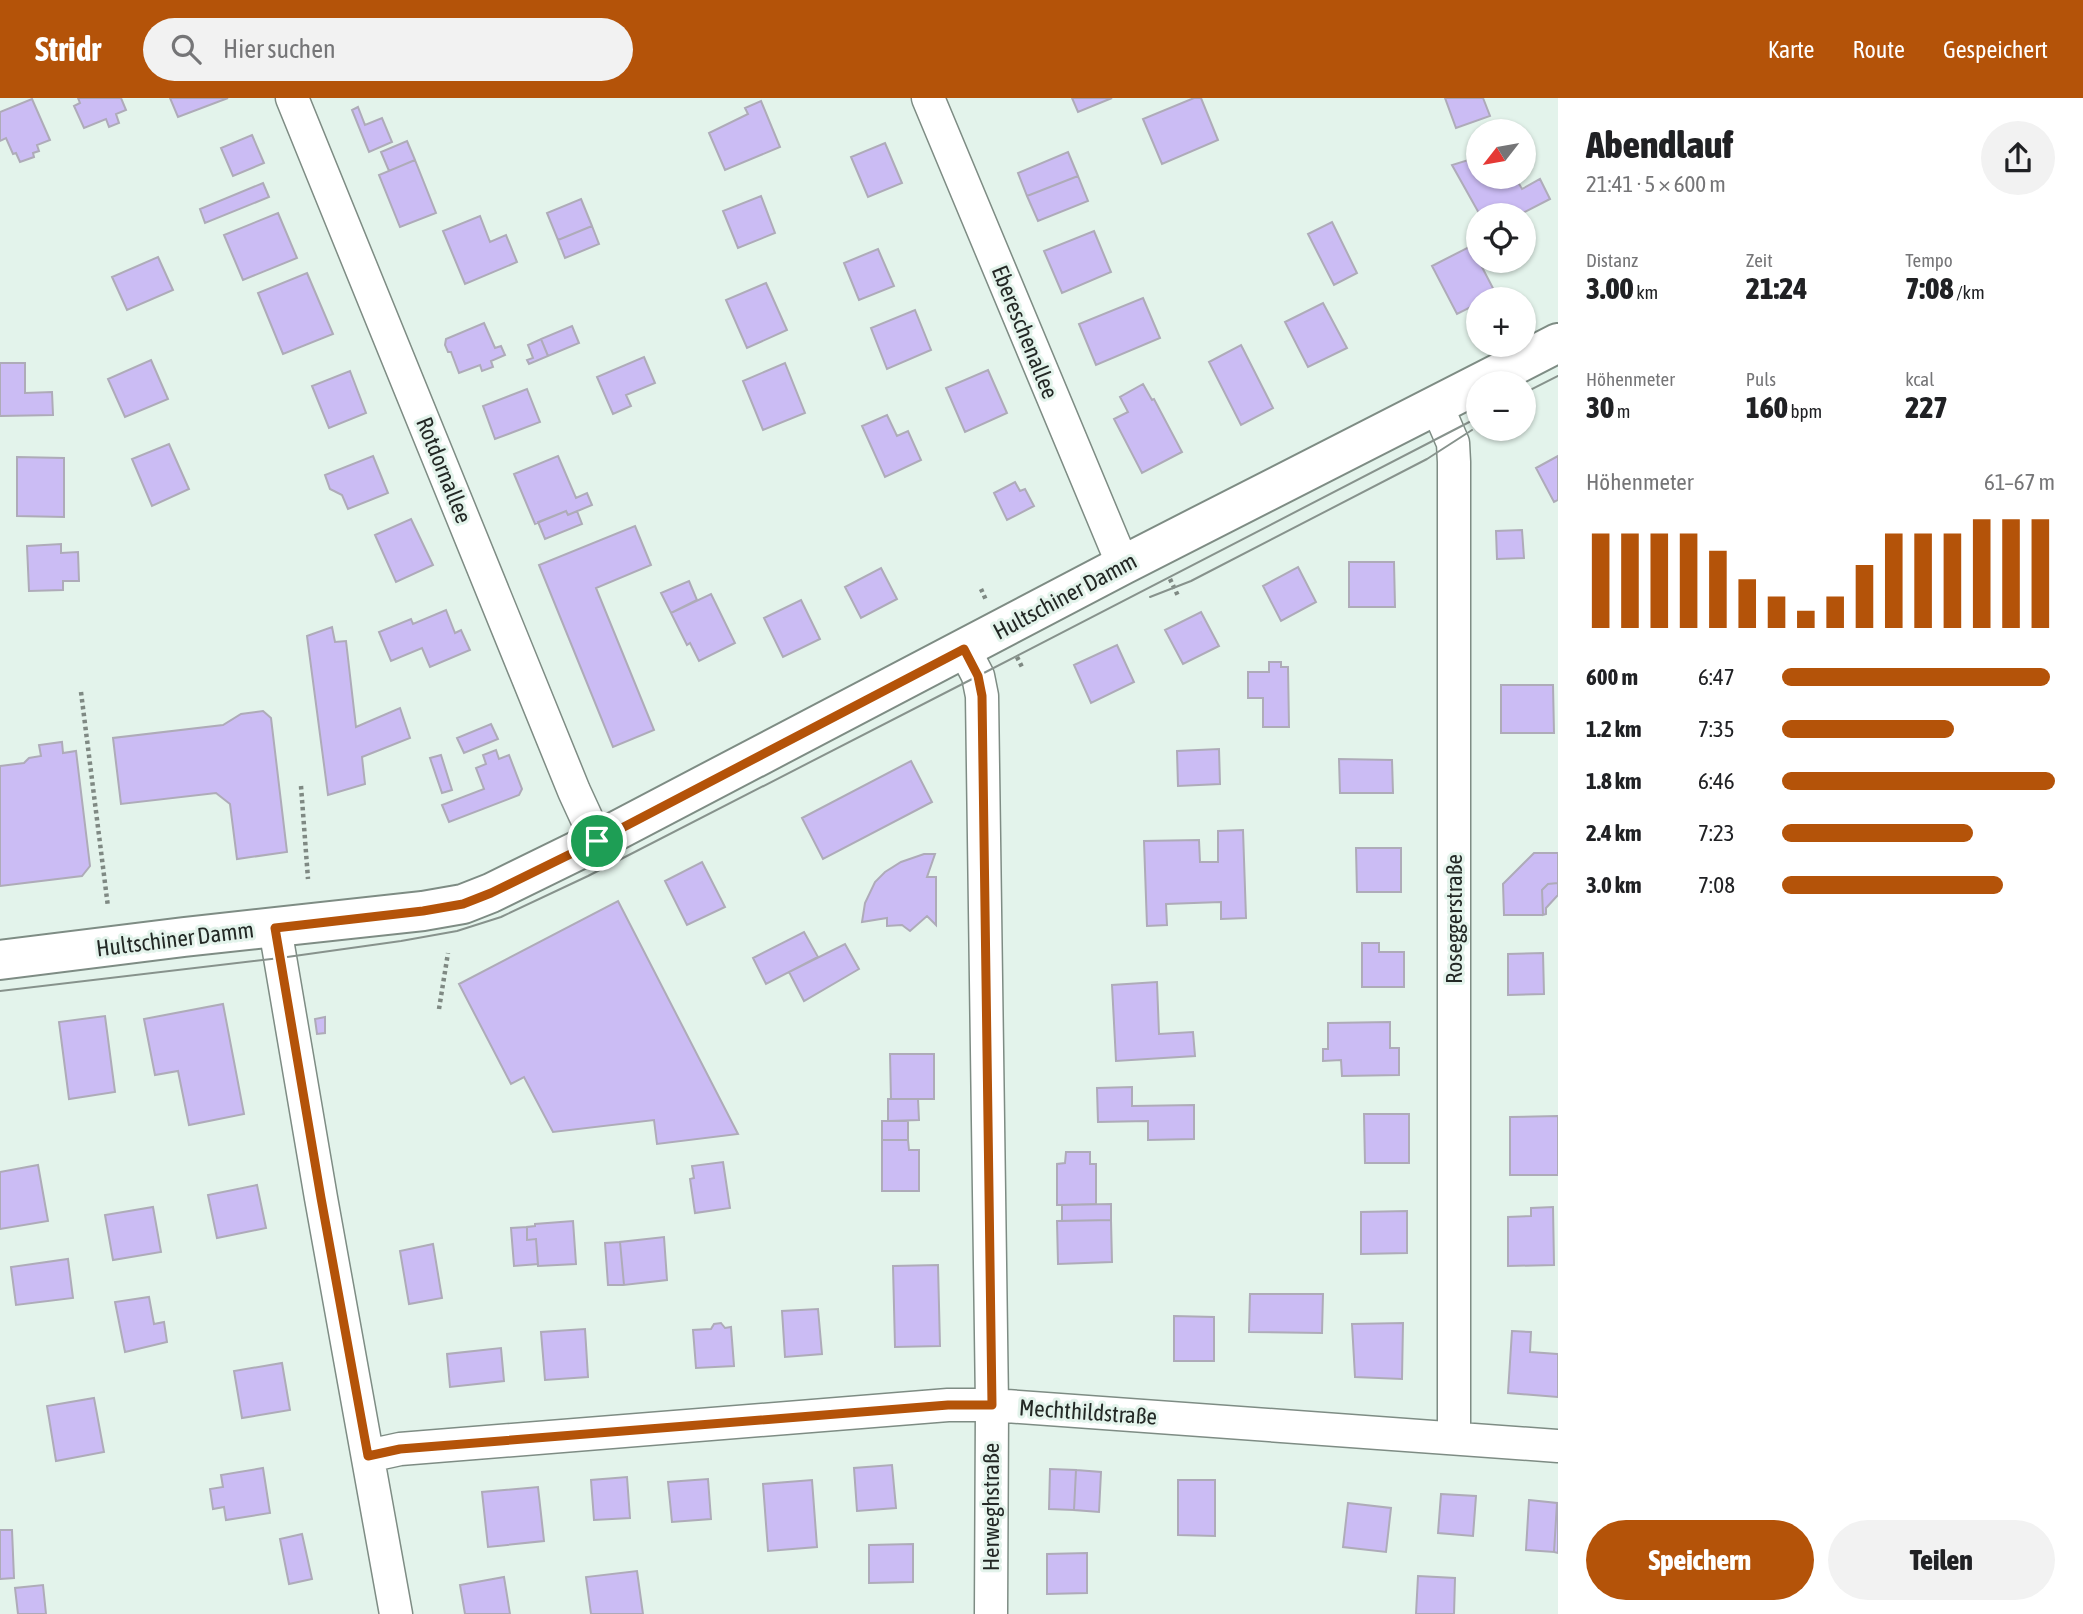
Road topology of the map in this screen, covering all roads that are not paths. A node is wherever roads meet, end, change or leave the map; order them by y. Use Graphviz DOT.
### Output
graph roads {
  1 [pos="292,98"];
  2 [pos="928,98"];
  3 [pos="1558,343"];
  4 [pos="1436,404"];
  5 [pos="1123,565"];
  6 [pos="964,649"];
  7 [pos="597,841"];
  8 [pos="275,928"];
  9 [pos="0,961"];
  10 [pos="992,1405"];
  11 [pos="1454,1437"];
  12 [pos="1558,1446"];
  13 [pos="368,1456"];
  14 [pos="396,1614"];
  15 [pos="991,1614"];
  1 -- 7 [label="street, Rotdornallee"];
  2 -- 5 [label="street, Ebereschenallee"];
  3 -- 4 [label="main road, Hultschiner Damm"];
  4 -- 5 [label="main road, Hultschiner Damm"];
  4 -- 11 [label="street, Roseggerstraße"];
  5 -- 6 [label="main road, Hultschiner Damm"];
  6 -- 7 [label="main road, Hultschiner Damm"];
  6 -- 10 [label="street, Herweghstraße"];
  7 -- 8 [label="main road, Hultschiner Damm"];
  8 -- 9 [label="main road, Hultschiner Damm"];
  8 -- 13 [label="street"];
  10 -- 11 [label="street, Mechthildstraße"];
  10 -- 13 [label="street, Mechthildstraße"];
  10 -- 15 [label="street, Herweghstraße"];
  11 -- 12 [label="street, Mechthildstraße"];
  13 -- 14 [label="street"];
}
